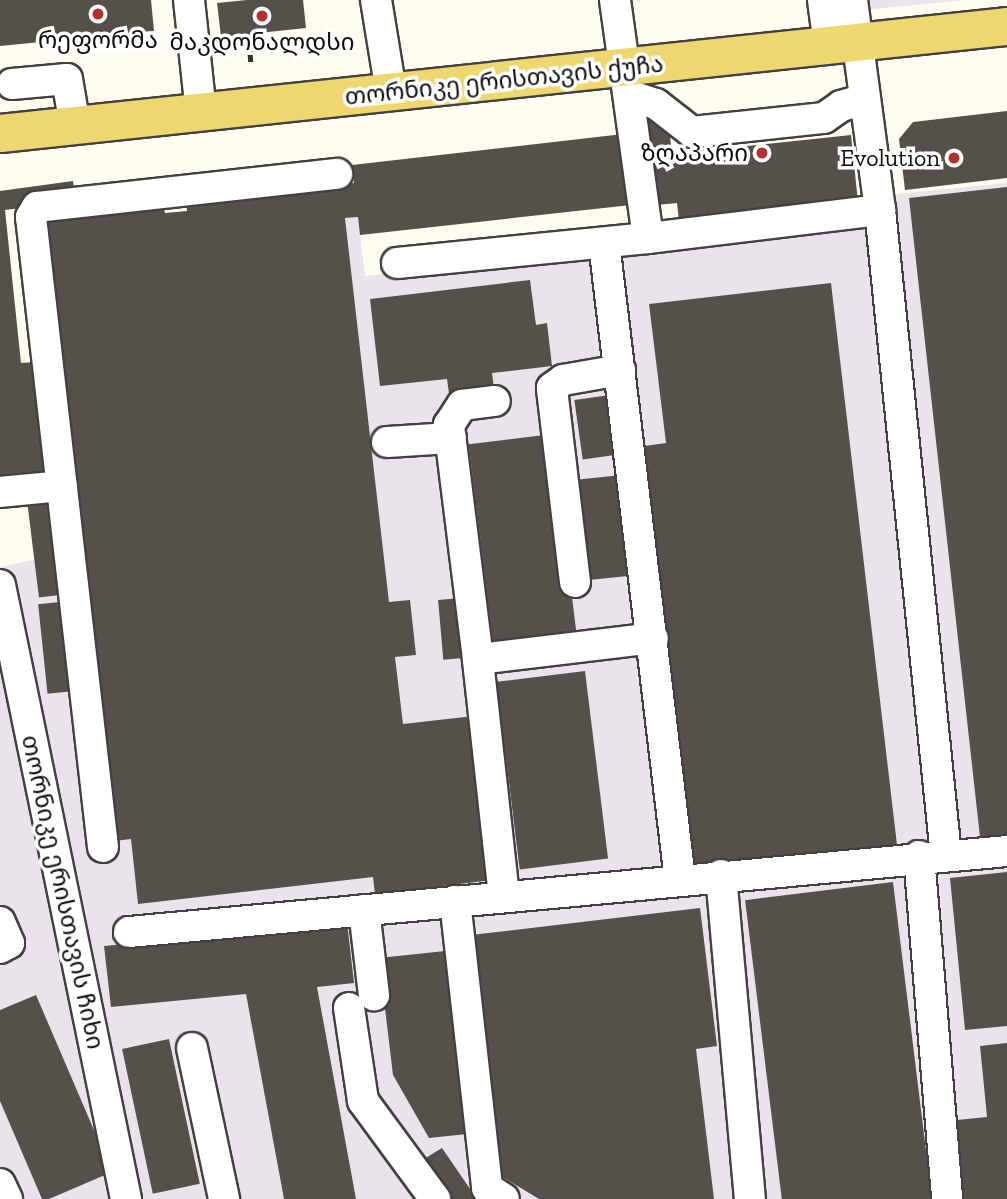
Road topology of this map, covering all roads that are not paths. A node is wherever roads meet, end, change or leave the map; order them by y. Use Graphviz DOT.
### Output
graph roads {
  1 [pos="189,0"];
  2 [pos="376,0"];
  3 [pos="823,0"];
  4 [pos="852,0"];
  5 [pos="613,2"];
  6 [pos="1007,26"];
  7 [pos="843,43"];
  8 [pos="12,84"];
  9 [pos="391,92"];
  10 [pos="643,96"];
  11 [pos="865,99"];
  12 [pos="201,112"];
  13 [pos="75,125"];
  14 [pos="0,133"];
  15 [pos="337,174"];
  16 [pos="880,210"];
  17 [pos="648,238"];
  18 [pos="604,243"];
  19 [pos="397,263"];
  20 [pos="620,370"];
  21 [pos="495,401"];
  22 [pos="451,438"];
  23 [pos="387,442"];
  24 [pos="62,486"];
  25 [pos="0,492"];
  26 [pos="575,582"];
  27 [pos="0,585"];
  28 [pos="653,638"];
  29 [pos="478,659"];
  30 [pos="103,847"];
  31 [pos="1007,851"];
  32 [pos="932,856"];
  33 [pos="721,875"];
  34 [pos="680,879"];
  35 [pos="504,896"];
  36 [pos="455,901"];
  37 [pos="364,910"];
  38 [pos="0,922"];
  39 [pos="129,932"];
  40 [pos="0,948"];
  41 [pos="192,1048"];
  42 [pos="0,1184"];
  43 [pos="7,1199"];
  44 [pos="126,1199"];
  45 [pos="224,1199"];
  46 [pos="436,1199"];
  47 [pos="504,1199"];
  48 [pos="750,1199"];
  49 [pos="947,1199"];
  1 -- 12 [label="street"];
  2 -- 9 [label="street"];
  3 -- 7 [label="street"];
  4 -- 7 [label="street"];
  5 -- 10 [label="street"];
  6 -- 7 [label="main road, თორნიკე ერისთავის ქუჩა"];
  7 -- 10 [label="main road, თორნიკე ერისთავის ქუჩა"];
  7 -- 11 [label="street"];
  8 -- 13 [label="street"];
  9 -- 10 [label="main road, თორნიკე ერისთავის ქუჩა"];
  9 -- 12 [label="main road, თორნიკე ერისთავის ქუჩა"];
  10 -- 11 [label="street"];
  10 -- 17 [label="street"];
  11 -- 16 [label="street"];
  12 -- 13 [label="main road, თორნიკე ერისთავის ქუჩა"];
  13 -- 14 [label="main road, თორნიკე ერისთავის ქუჩა"];
  15 -- 24 [label="street"];
  16 -- 17 [label="street"];
  16 -- 32 [label="street"];
  17 -- 18 [label="street"];
  18 -- 19 [label="street"];
  18 -- 20 [label="street"];
  20 -- 26 [label="street"];
  20 -- 28 [label="street"];
  21 -- 22 [label="street"];
  22 -- 23 [label="street"];
  22 -- 29 [label="street"];
  24 -- 25 [label="street"];
  24 -- 30 [label="street"];
  27 -- 44 [label="street, თორნიკე ერისთავის ჩიხი"];
  28 -- 29 [label="street"];
  28 -- 34 [label="street"];
  29 -- 35 [label="street"];
  31 -- 32 [label="street"];
  32 -- 33 [label="street"];
  32 -- 49 [label="street"];
  33 -- 34 [label="street"];
  33 -- 48 [label="street"];
  34 -- 35 [label="street"];
  35 -- 36 [label="street"];
  36 -- 37 [label="street"];
  36 -- 47 [label="street"];
  37 -- 39 [label="street"];
  37 -- 46 [label="street"];
  38 -- 40 [label="street"];
  41 -- 45 [label="street"];
  42 -- 43 [label="street"];
}
